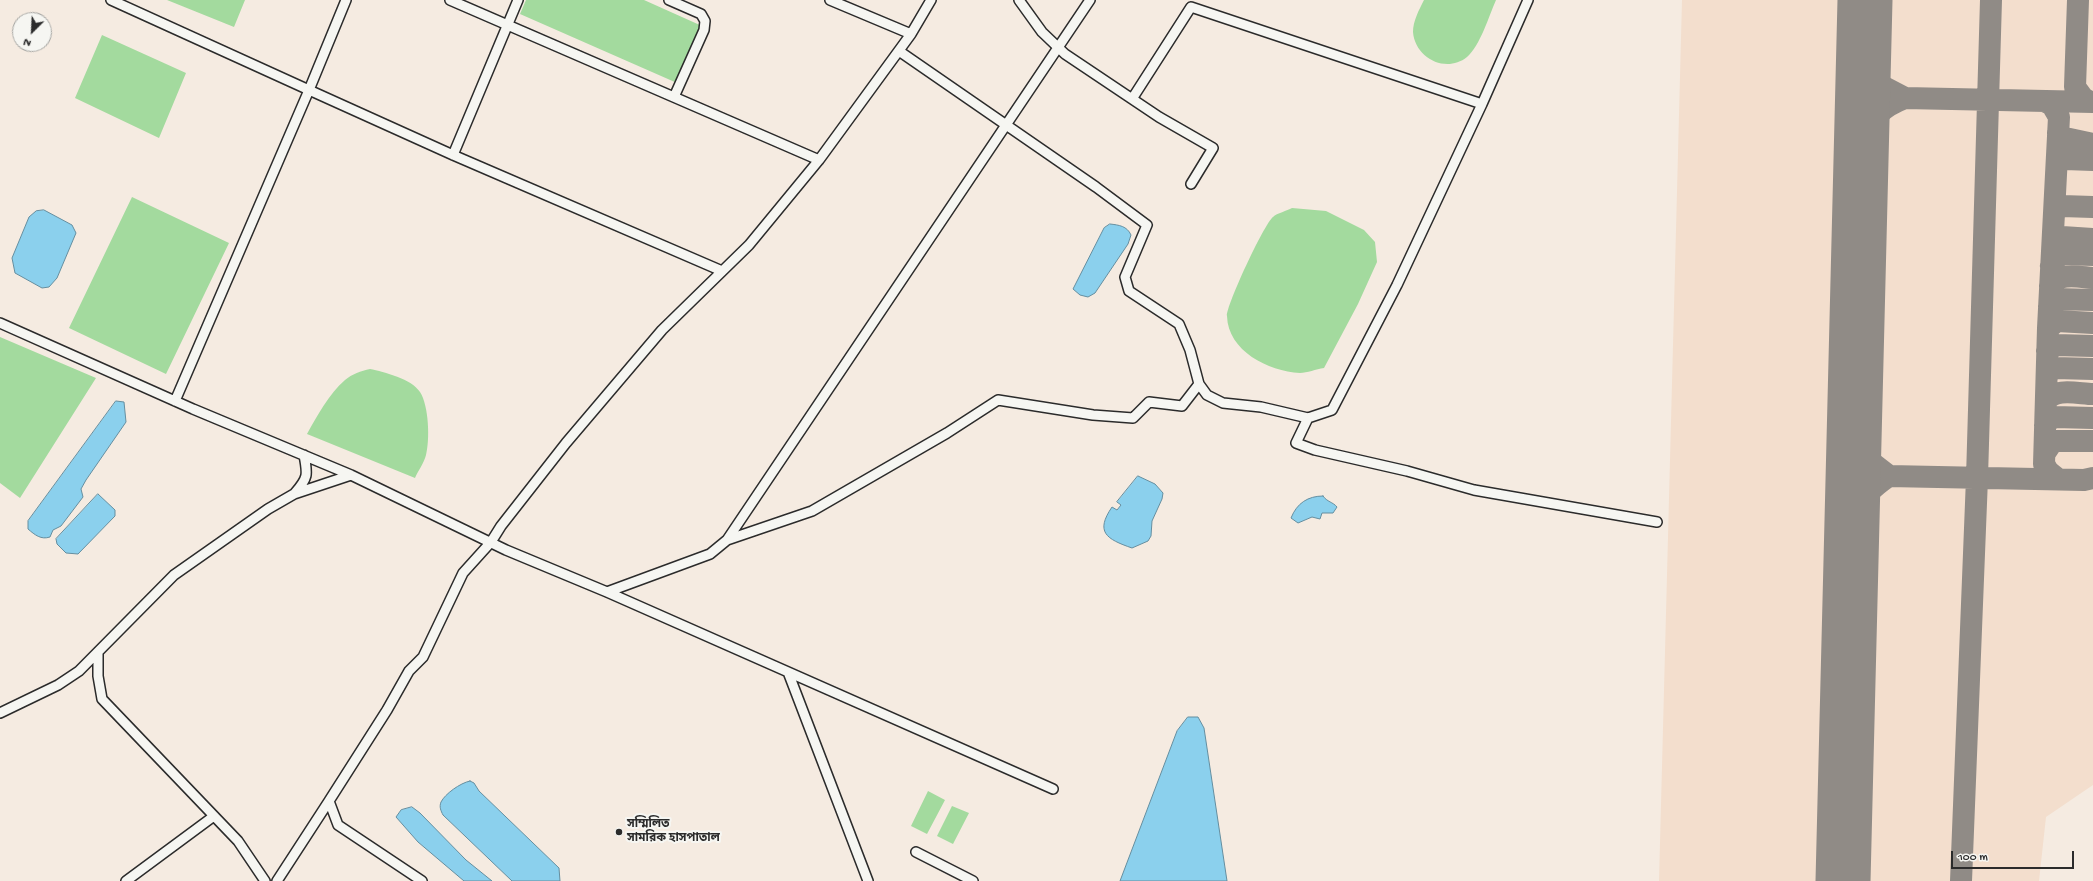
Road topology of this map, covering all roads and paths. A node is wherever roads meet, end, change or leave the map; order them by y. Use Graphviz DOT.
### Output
graph roads {
  1 [pos="111,0"];
  2 [pos="346,0"];
  3 [pos="450,0"];
  4 [pos="518,0"];
  5 [pos="669,0"];
  6 [pos="830,0"];
  7 [pos="931,0"];
  8 [pos="1019,0"];
  9 [pos="1090,0"];
  10 [pos="1528,0"];
  11 [pos="1194,3"];
  12 [pos="507,24"];
  13 [pos="911,34"];
  14 [pos="899,51"];
  15 [pos="308,90"];
  16 [pos="674,97"];
  17 [pos="1132,99"];
  18 [pos="1482,104"];
  19 [pos="1006,125"];
  20 [pos="453,155"];
  21 [pos="819,160"];
  22 [pos="1191,184"];
  23 [pos="722,271"];
  24 [pos="0,323"];
  25 [pos="1199,384"];
  26 [pos="175,401"];
  27 [pos="1308,418"];
  28 [pos="304,455"];
  29 [pos="351,475"];
  30 [pos="294,494"];
  31 [pos="1657,522"];
  32 [pos="727,540"];
  33 [pos="491,542"];
  34 [pos="607,592"];
  35 [pos="98,653"];
  36 [pos="788,672"];
  37 [pos="0,713"];
  38 [pos="1053,789"];
  39 [pos="329,801"];
  40 [pos="214,816"];
  41 [pos="916,852"];
  42 [pos="126,881"];
  43 [pos="265,881"];
  44 [pos="277,881"];
  45 [pos="422,881"];
  46 [pos="868,881"];
  47 [pos="973,881"];
  1 -- 15 [label="street"];
  2 -- 15 [label="street"];
  3 -- 12 [label="street"];
  4 -- 12 [label="street"];
  5 -- 16 [label="street"];
  6 -- 13 [label="street"];
  7 -- 13 [label="street"];
  8 -- 17 [label="street"];
  9 -- 19 [label="street"];
  10 -- 18 [label="street"];
  11 -- 17 [label="street"];
  11 -- 18 [label="street"];
  12 -- 16 [label="street"];
  12 -- 20 [label="street"];
  13 -- 14 [label="street"];
  14 -- 19 [label="street"];
  14 -- 21 [label="street"];
  15 -- 20 [label="street"];
  15 -- 26 [label="street"];
  16 -- 21 [label="street"];
  17 -- 22 [label="street"];
  18 -- 27 [label="street"];
  19 -- 25 [label="street"];
  19 -- 32 [label="street"];
  20 -- 23 [label="street"];
  21 -- 23 [label="street"];
  23 -- 33 [label="street"];
  24 -- 26 [label="street"];
  25 -- 27 [label="street"];
  25 -- 32 [label="street"];
  26 -- 28 [label="street"];
  27 -- 31 [label="street"];
  28 -- 29 [label="street"];
  28 -- 30 [label="street"];
  29 -- 30 [label="street"];
  29 -- 33 [label="street"];
  30 -- 35 [label="street"];
  32 -- 34 [label="street"];
  33 -- 34 [label="street"];
  33 -- 39 [label="street"];
  34 -- 36 [label="street"];
  35 -- 37 [label="street"];
  35 -- 40 [label="street"];
  36 -- 38 [label="street"];
  36 -- 46 [label="street"];
  39 -- 44 [label="street"];
  39 -- 45 [label="street"];
  40 -- 42 [label="street"];
  40 -- 43 [label="street"];
  41 -- 47 [label="street"];
}
